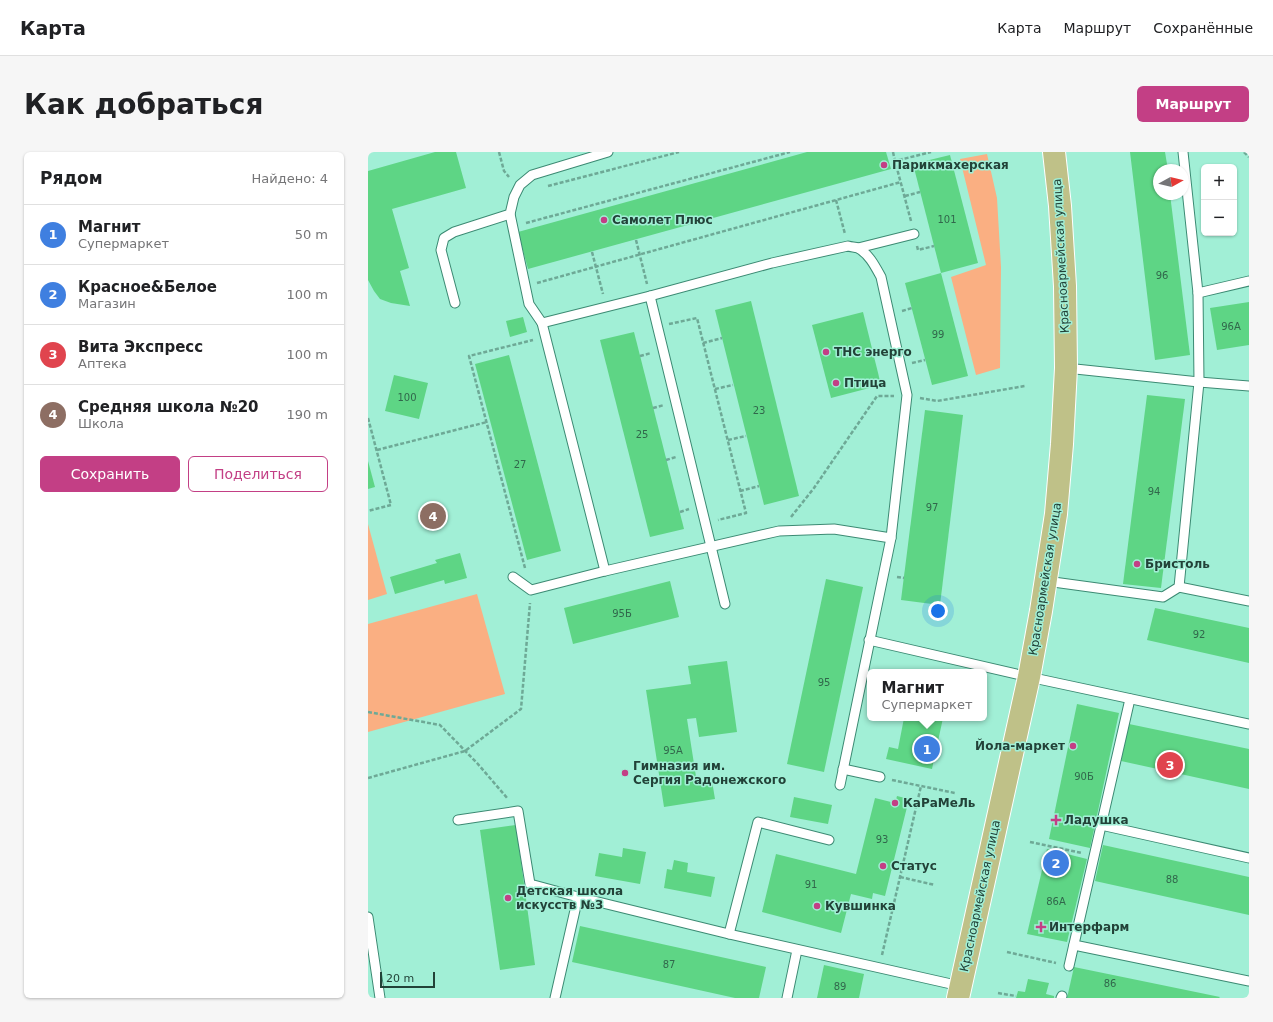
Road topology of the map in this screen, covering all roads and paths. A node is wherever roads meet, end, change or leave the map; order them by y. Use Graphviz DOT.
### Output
graph roads {
  1 [pos="499,152"];
  2 [pos="608,152"];
  3 [pos="679,152"];
  4 [pos="790,152"];
  5 [pos="893,152"];
  6 [pos="930,152"];
  7 [pos="1054,152"];
  8 [pos="1183,152"];
  9 [pos="1244,152"];
  10 [pos="1249,157"];
  11 [pos="895,161"];
  12 [pos="901,182"];
  13 [pos="520,186"];
  14 [pos="542,188"];
  15 [pos="920,192"];
  16 [pos="905,196"];
  17 [pos="836,200"];
  18 [pos="510,214"];
  19 [pos="512,226"];
  20 [pos="914,234"];
  21 [pos="636,240"];
  22 [pos="848,246"];
  23 [pos="934,246"];
  24 [pos="858,248"];
  25 [pos="592,252"];
  26 [pos="639,254"];
  27 [pos="596,266"];
  28 [pos="1249,281"];
  29 [pos="525,286"];
  30 [pos="1198,293"];
  31 [pos="650,296"];
  32 [pos="455,303"];
  33 [pos="606,307"];
  34 [pos="542,323"];
  35 [pos="657,327"];
  36 [pos="546,337"];
  37 [pos="722,338"];
  38 [pos="703,343"];
  39 [pos="1066,368"];
  40 [pos="1199,382"];
  41 [pos="733,385"];
  42 [pos="1025,386"];
  43 [pos="1249,386"];
  44 [pos="715,389"];
  45 [pos="907,395"];
  46 [pos="368,418"];
  47 [pos="487,422"];
  48 [pos="746,436"];
  49 [pos="728,440"];
  50 [pos="376,450"];
  51 [pos="759,486"];
  52 [pos="740,491"];
  53 [pos="368,511"];
  54 [pos="705,524"];
  55 [pos="779,531"];
  56 [pos="891,538"];
  57 [pos="711,547"];
  58 [pos="605,571"];
  59 [pos="513,577"];
  60 [pos="1046,581"];
  61 [pos="1179,587"];
  62 [pos="531,590"];
  63 [pos="1249,601"];
  64 [pos="725,604"];
  65 [pos="869,640"];
  66 [pos="1029,677"];
  67 [pos="1130,698"];
  68 [pos="368,712"];
  69 [pos="1249,724"];
  70 [pos="465,751"];
  71 [pos="843,769"];
  72 [pos="880,777"];
  73 [pos="368,778"];
  74 [pos="840,785"];
  75 [pos="921,786"];
  76 [pos="955,793"];
  77 [pos="518,811"];
  78 [pos="458,820"];
  79 [pos="1101,825"];
  80 [pos="829,840"];
  81 [pos="1030,842"];
  82 [pos="1094,856"];
  83 [pos="1249,858"];
  84 [pos="900,877"];
  85 [pos="935,884"];
  86 [pos="578,897"];
  87 [pos="368,917"];
  88 [pos="729,934"];
  89 [pos="1074,945"];
  90 [pos="797,950"];
  91 [pos="1006,952"];
  92 [pos="1069,966"];
  93 [pos="879,968"];
  94 [pos="1249,981"];
  95 [pos="959,992"];
  96 [pos="998,993"];
  97 [pos="1016,996"];
  98 [pos="380,998"];
  99 [pos="555,998"];
  100 [pos="787,998"];
  1 -- 13 [label="path"];
  2 -- 13 [label="lane"];
  3 -- 14 [label="path"];
  4 -- 19 [label="path"];
  5 -- 11 [label="path"];
  6 -- 11 [label="path"];
  7 -- 39 [label="main road, Красноармейская улица"];
  8 -- 30 [label="lane"];
  9 -- 10 [label="path"];
  11 -- 12 [label="path"];
  12 -- 16 [label="path"];
  12 -- 17 [label="path"];
  13 -- 18 [label="lane"];
  15 -- 16 [label="path"];
  16 -- 20 [label="path"];
  17 -- 22 [label="path"];
  17 -- 26 [label="path"];
  18 -- 19 [label="lane"];
  18 -- 32 [label="lane"];
  19 -- 29 [label="lane"];
  20 -- 23 [label="path"];
  20 -- 24 [label="lane"];
  21 -- 26 [label="path"];
  22 -- 24 [label="lane"];
  22 -- 31 [label="lane"];
  24 -- 45 [label="lane"];
  25 -- 27 [label="path"];
  26 -- 27 [label="path"];
  26 -- 31 [label="path"];
  27 -- 29 [label="path"];
  27 -- 33 [label="path"];
  28 -- 30 [label="lane"];
  29 -- 34 [label="lane"];
  30 -- 40 [label="lane"];
  31 -- 33 [label="lane"];
  31 -- 35 [label="lane"];
  33 -- 34 [label="lane"];
  34 -- 36 [label="lane"];
  35 -- 38 [label="path"];
  35 -- 54 [label="lane"];
  36 -- 47 [label="path"];
  36 -- 58 [label="lane"];
  37 -- 38 [label="path"];
  38 -- 44 [label="path"];
  39 -- 40 [label="lane"];
  39 -- 60 [label="main road, Красноармейская улица"];
  40 -- 43 [label="lane"];
  40 -- 61 [label="lane"];
  41 -- 44 [label="path"];
  42 -- 45 [label="path"];
  44 -- 49 [label="path"];
  45 -- 55 [label="path"];
  45 -- 56 [label="lane"];
  46 -- 50 [label="path"];
  47 -- 50 [label="path"];
  47 -- 62 [label="path"];
  48 -- 49 [label="path"];
  49 -- 52 [label="path"];
  50 -- 53 [label="path"];
  51 -- 52 [label="path"];
  52 -- 54 [label="path"];
  54 -- 57 [label="lane"];
  55 -- 56 [label="lane"];
  55 -- 57 [label="lane"];
  56 -- 65 [label="lane"];
  57 -- 58 [label="lane"];
  57 -- 64 [label="lane"];
  58 -- 62 [label="lane"];
  59 -- 62 [label="lane"];
  60 -- 61 [label="lane"];
  60 -- 66 [label="main road, Красноармейская улица"];
  61 -- 63 [label="lane"];
  62 -- 70 [label="path"];
  65 -- 66 [label="lane"];
  65 -- 71 [label="lane"];
  66 -- 67 [label="lane"];
  66 -- 95 [label="main road, Красноармейская улица"];
  67 -- 69 [label="lane"];
  67 -- 79 [label="lane"];
  68 -- 70 [label="path"];
  70 -- 73 [label="path"];
  70 -- 77 [label="path"];
  71 -- 72 [label="lane"];
  71 -- 74 [label="lane"];
  72 -- 75 [label="path"];
  75 -- 76 [label="path"];
  75 -- 84 [label="path"];
  77 -- 78 [label="lane"];
  77 -- 86 [label="lane"];
  79 -- 82 [label="lane"];
  79 -- 83 [label="lane"];
  80 -- 88 [label="lane"];
  81 -- 82 [label="path"];
  82 -- 89 [label="lane"];
  84 -- 85 [label="path"];
  84 -- 93 [label="path"];
  86 -- 88 [label="lane"];
  86 -- 99 [label="lane"];
  87 -- 98 [label="lane"];
  88 -- 90 [label="lane"];
  89 -- 92 [label="lane"];
  89 -- 94 [label="lane"];
  90 -- 93 [label="lane"];
  90 -- 100 [label="lane"];
  91 -- 92 [label="path"];
  93 -- 95 [label="lane"];
  96 -- 97 [label="path"];
}
